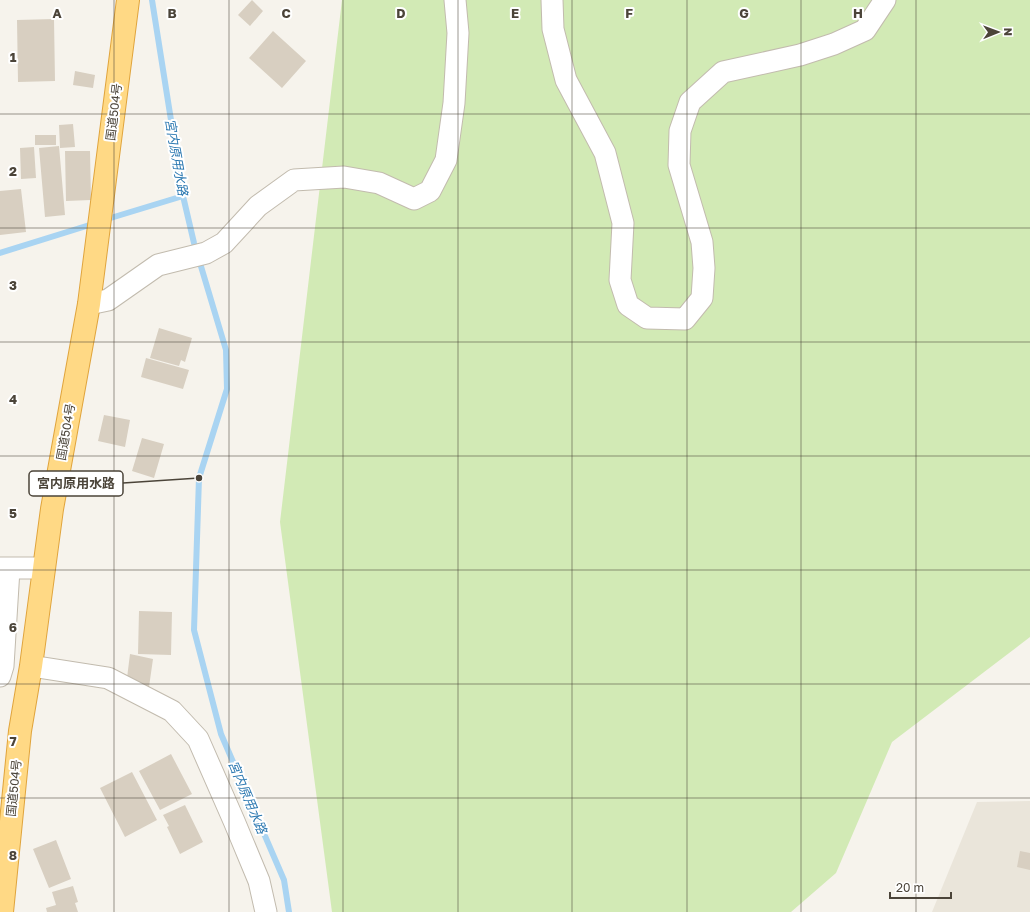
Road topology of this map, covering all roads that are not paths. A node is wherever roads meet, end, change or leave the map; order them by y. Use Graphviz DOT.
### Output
graph roads {
  1 [pos="128,0"];
  2 [pos="455,0"];
  3 [pos="552,0"];
  4 [pos="885,0"];
  5 [pos="89,304"];
  6 [pos="43,568"];
  7 [pos="5,569"];
  8 [pos="31,666"];
  9 [pos="0,676"];
  10 [pos="2,912"];
  11 [pos="266,912"];
  1 -- 5 [label="highway, 国道504号"];
  2 -- 5 [label="street"];
  3 -- 4 [label="street"];
  5 -- 6 [label="highway, 国道504号"];
  6 -- 7 [label="street"];
  6 -- 8 [label="highway, 国道504号"];
  7 -- 9 [label="street"];
  8 -- 10 [label="highway, 国道504号"];
  8 -- 11 [label="street"];
}
